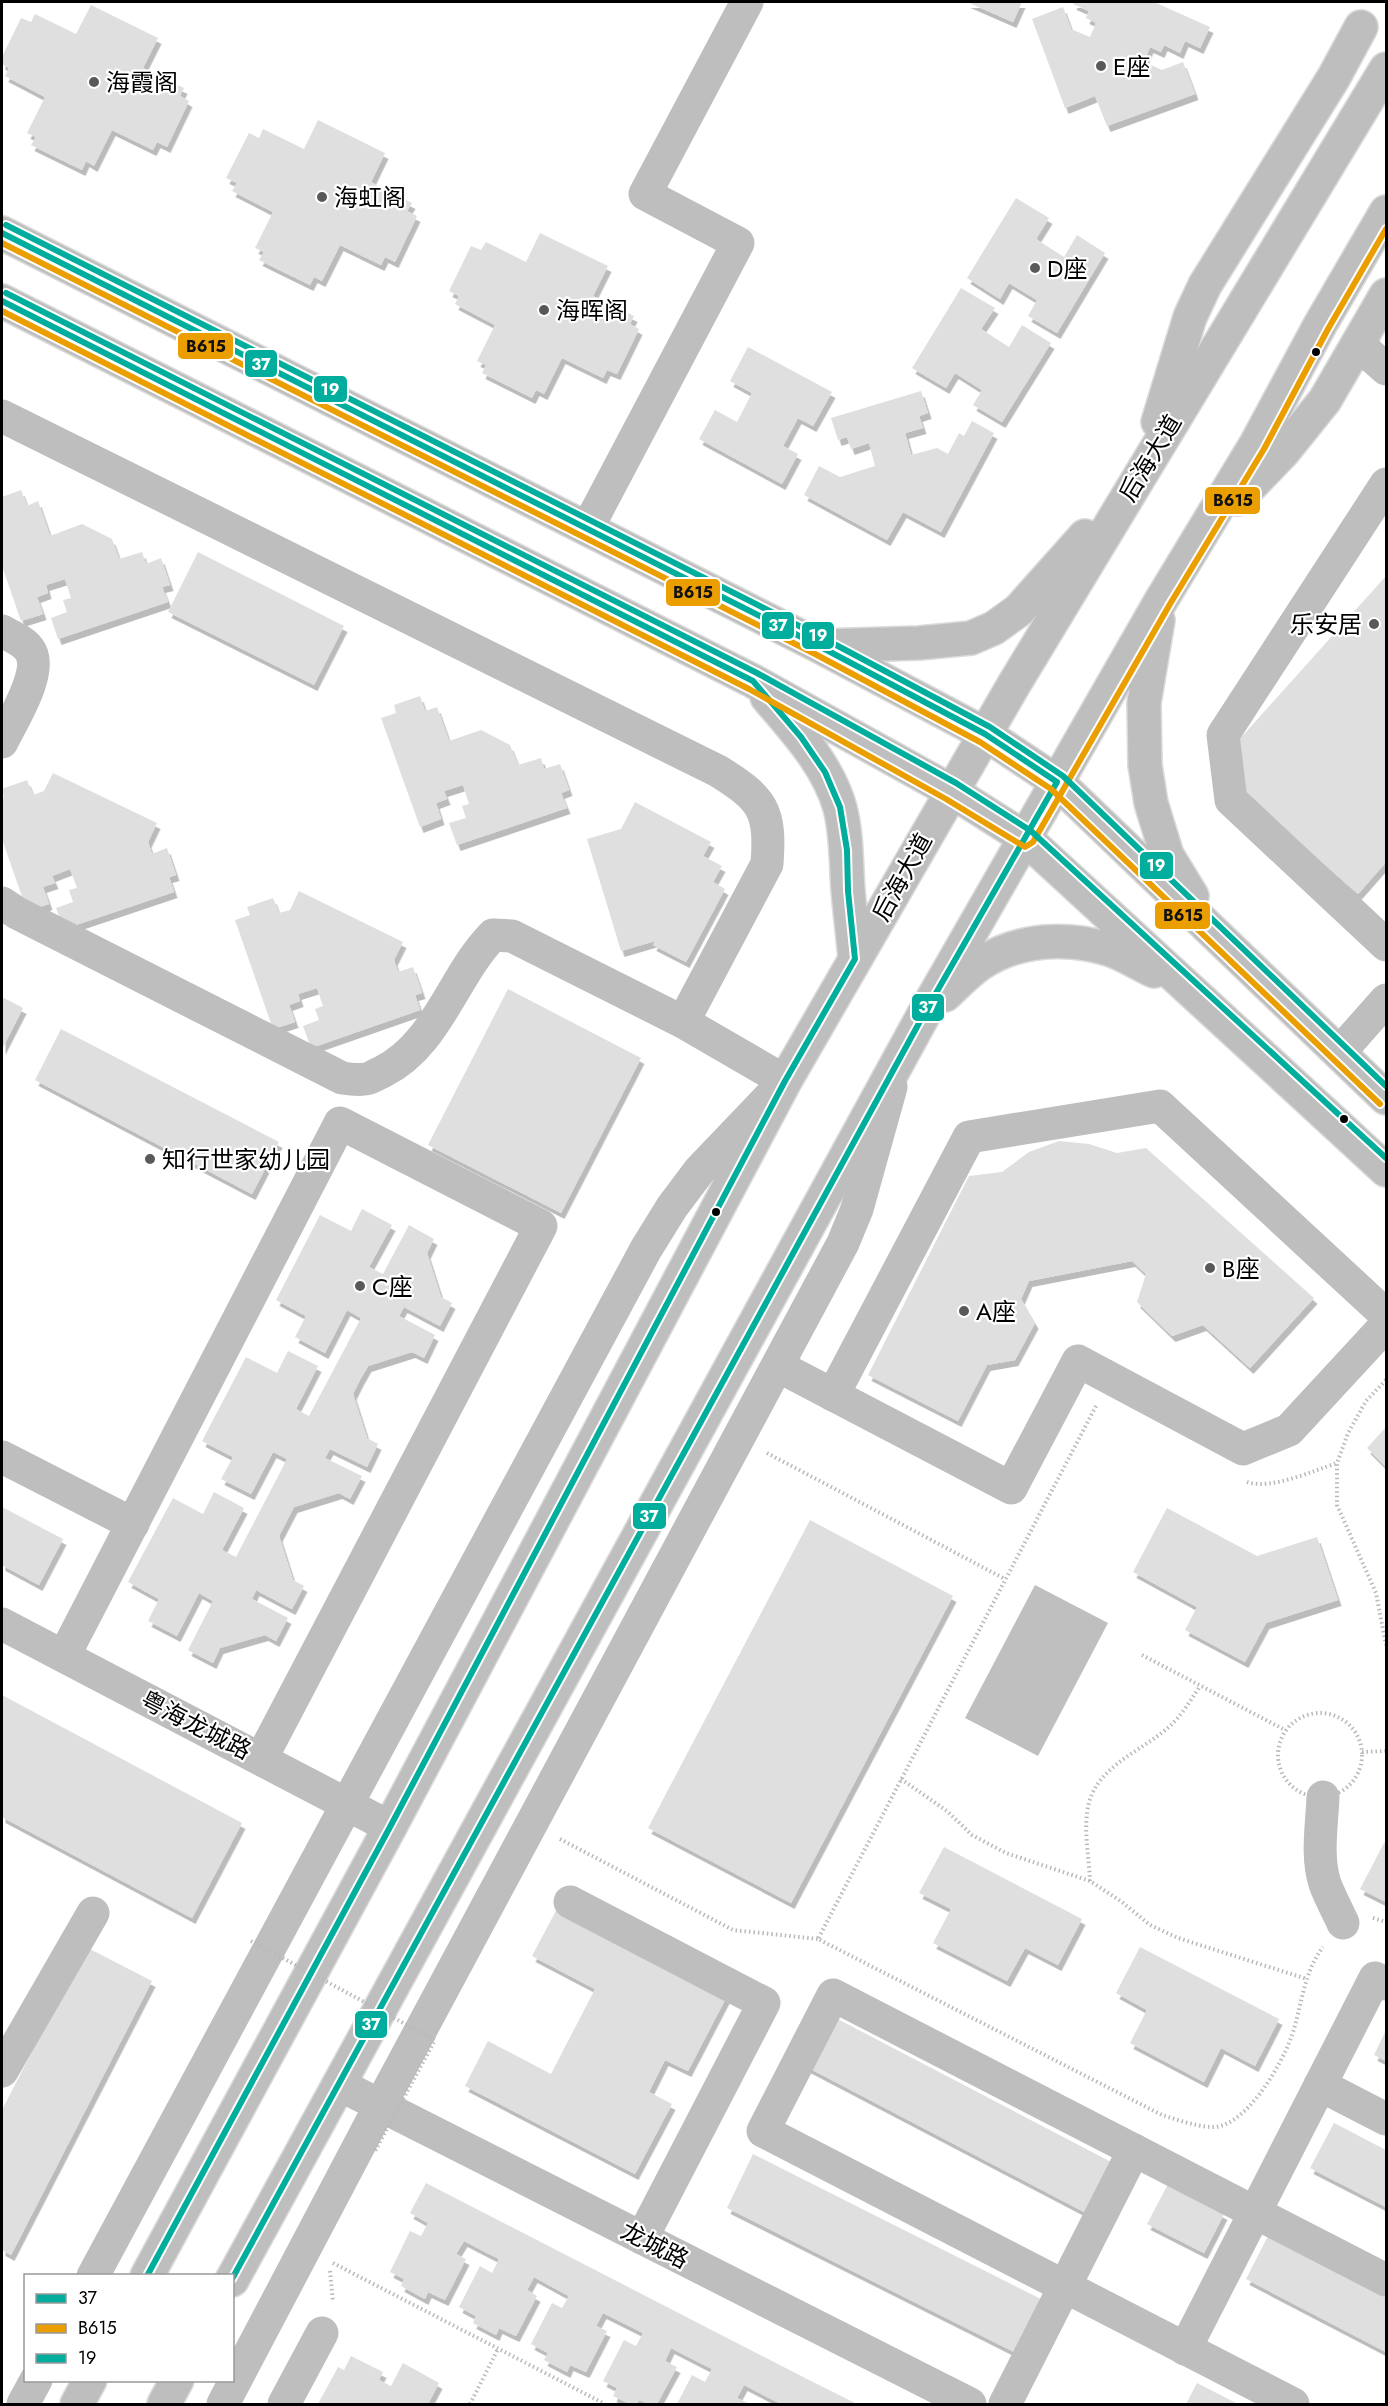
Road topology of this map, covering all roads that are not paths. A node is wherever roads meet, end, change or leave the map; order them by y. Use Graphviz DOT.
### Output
graph roads {
  1 [pos="747,2"];
  2 [pos="1359,14"];
  3 [pos="1386,69"];
  4 [pos="1318,181"];
  5 [pos="1386,212"];
  6 [pos="2,233"];
  7 [pos="1386,295"];
  8 [pos="2,301"];
  9 [pos="1358,344"];
  10 [pos="1386,369"];
  11 [pos="2,416"];
  12 [pos="1144,468"];
  13 [pos="1386,484"];
  14 [pos="587,529"];
  15 [pos="1197,541"];
  16 [pos="1162,598"];
  17 [pos="2,631"];
  18 [pos="819,646"];
  19 [pos="753,681"];
  20 [pos="985,734"];
  21 [pos="2,742"];
  22 [pos="1057,782"];
  23 [pos="951,791"];
  24 [pos="1025,838"];
  25 [pos="2,903"];
  26 [pos="1216,936"];
  27 [pos="1386,945"];
  28 [pos="855,959"];
  29 [pos="1180,983"];
  30 [pos="1386,1000"];
  31 [pos="924,1014"];
  32 [pos="683,1022"];
  33 [pos="1338,1053"];
  34 [pos="897,1063"];
  35 [pos="785,1081"];
  36 [pos="1386,1098"];
  37 [pos="1386,1170"];
  38 [pos="1386,1316"];
  39 [pos="1386,1325"];
  40 [pos="778,1366"];
  41 [pos="833,1395"];
  42 [pos="2,1457"];
  43 [pos="133,1524"];
  44 [pos="2,1624"];
  45 [pos="64,1656"];
  46 [pos="261,1759"];
  47 [pos="1323,1797"];
  48 [pos="348,1805"];
  49 [pos="390,1827"];
  50 [pos="570,1902"];
  51 [pos="93,1913"];
  52 [pos="1343,1923"];
  53 [pos="1386,1984"];
  54 [pos="2,2071"];
  55 [pos="340,2085"];
  56 [pos="1320,2085"];
  57 [pos="380,2106"];
  58 [pos="1386,2119"];
  59 [pos="1134,2150"];
  60 [pos="1255,2212"];
  61 [pos="642,2238"];
  62 [pos="94,2274"];
  63 [pos="148,2274"];
  64 [pos="234,2276"];
  65 [pos="1386,2280"];
  66 [pos="1065,2287"];
  67 [pos="322,2333"];
  68 [pos="1185,2349"];
  69 [pos="35,2382"];
  70 [pos="89,2382"];
  71 [pos="176,2382"];
  72 [pos="23,2404"];
  73 [pos="77,2404"];
  74 [pos="164,2404"];
  75 [pos="223,2404"];
  76 [pos="284,2404"];
  77 [pos="970,2404"];
  78 [pos="1005,2404"];
  79 [pos="1293,2404"];
  1 -- 14 [label="main road"];
  2 -- 4 [label="main road"];
  2 -- 12 [label="main road"];
  3 -- 4 [label="main road, 后海大道"];
  4 -- 12 [label="main road, 后海大道"];
  5 -- 15 [label="main road"];
  6 -- 14 [label="main road"];
  7 -- 9 [label="main road"];
  8 -- 19 [label="main road"];
  9 -- 10 [label="main road"];
  9 -- 15 [label="main road"];
  11 -- 32 [label="main road"];
  12 -- 18 [label="main road"];
  12 -- 20 [label="main road, 后海大道"];
  13 -- 27 [label="main road"];
  14 -- 18 [label="main road"];
  15 -- 16 [label="main road"];
  16 -- 22 [label="main road"];
  16 -- 26 [label="main road"];
  17 -- 21 [label="main road"];
  18 -- 20 [label="main road"];
  19 -- 23 [label="main road"];
  19 -- 28 [label="main road"];
  20 -- 22 [label="main road"];
  20 -- 23 [label="main road, 后海大道"];
  22 -- 24 [label="main road"];
  22 -- 26 [label="main road"];
  23 -- 24 [label="main road"];
  23 -- 28 [label="main road, 后海大道"];
  24 -- 29 [label="main road"];
  24 -- 31 [label="main road"];
  25 -- 32 [label="main road"];
  26 -- 33 [label="main road"];
  28 -- 35 [label="main road, 后海大道"];
  29 -- 31 [label="main road"];
  29 -- 37 [label="main road"];
  30 -- 33 [label="main road"];
  31 -- 34 [label="main road"];
  32 -- 35 [label="main road"];
  33 -- 36 [label="main road"];
  34 -- 40 [label="main road"];
  34 -- 55 [label="main road"];
  35 -- 48 [label="main road"];
  35 -- 49 [label="main road, 后海大道"];
  38 -- 41 [label="main road"];
  39 -- 41 [label="main road"];
  40 -- 41 [label="main road"];
  40 -- 57 [label="main road"];
  42 -- 43 [label="main road"];
  43 -- 45 [label="main road"];
  43 -- 46 [label="main road"];
  44 -- 45 [label="main road, 粤海龙城路"];
  45 -- 46 [label="main road, 粤海龙城路"];
  46 -- 48 [label="main road, 粤海龙城路"];
  47 -- 52 [label="main road"];
  48 -- 49 [label="main road, 粤海龙城路"];
  48 -- 62 [label="main road"];
  49 -- 63 [label="main road, 后海大道"];
  50 -- 61 [label="main road"];
  51 -- 54 [label="main road"];
  53 -- 56 [label="main road"];
  55 -- 57 [label="main road, 龙城路"];
  55 -- 64 [label="main road"];
  56 -- 58 [label="main road"];
  56 -- 60 [label="main road"];
  57 -- 61 [label="main road, 龙城路"];
  57 -- 75 [label="main road"];
  59 -- 60 [label="main road"];
  59 -- 66 [label="main road"];
  59 -- 66 [label="main road"];
  60 -- 65 [label="main road"];
  60 -- 68 [label="main road"];
  61 -- 77 [label="main road, 龙城路"];
  66 -- 68 [label="main road"];
  66 -- 78 [label="main road"];
  67 -- 76 [label="main road"];
  68 -- 79 [label="main road"];
  69 -- 72 [label="main road"];
  70 -- 73 [label="main road"];
  71 -- 74 [label="main road"];
}
